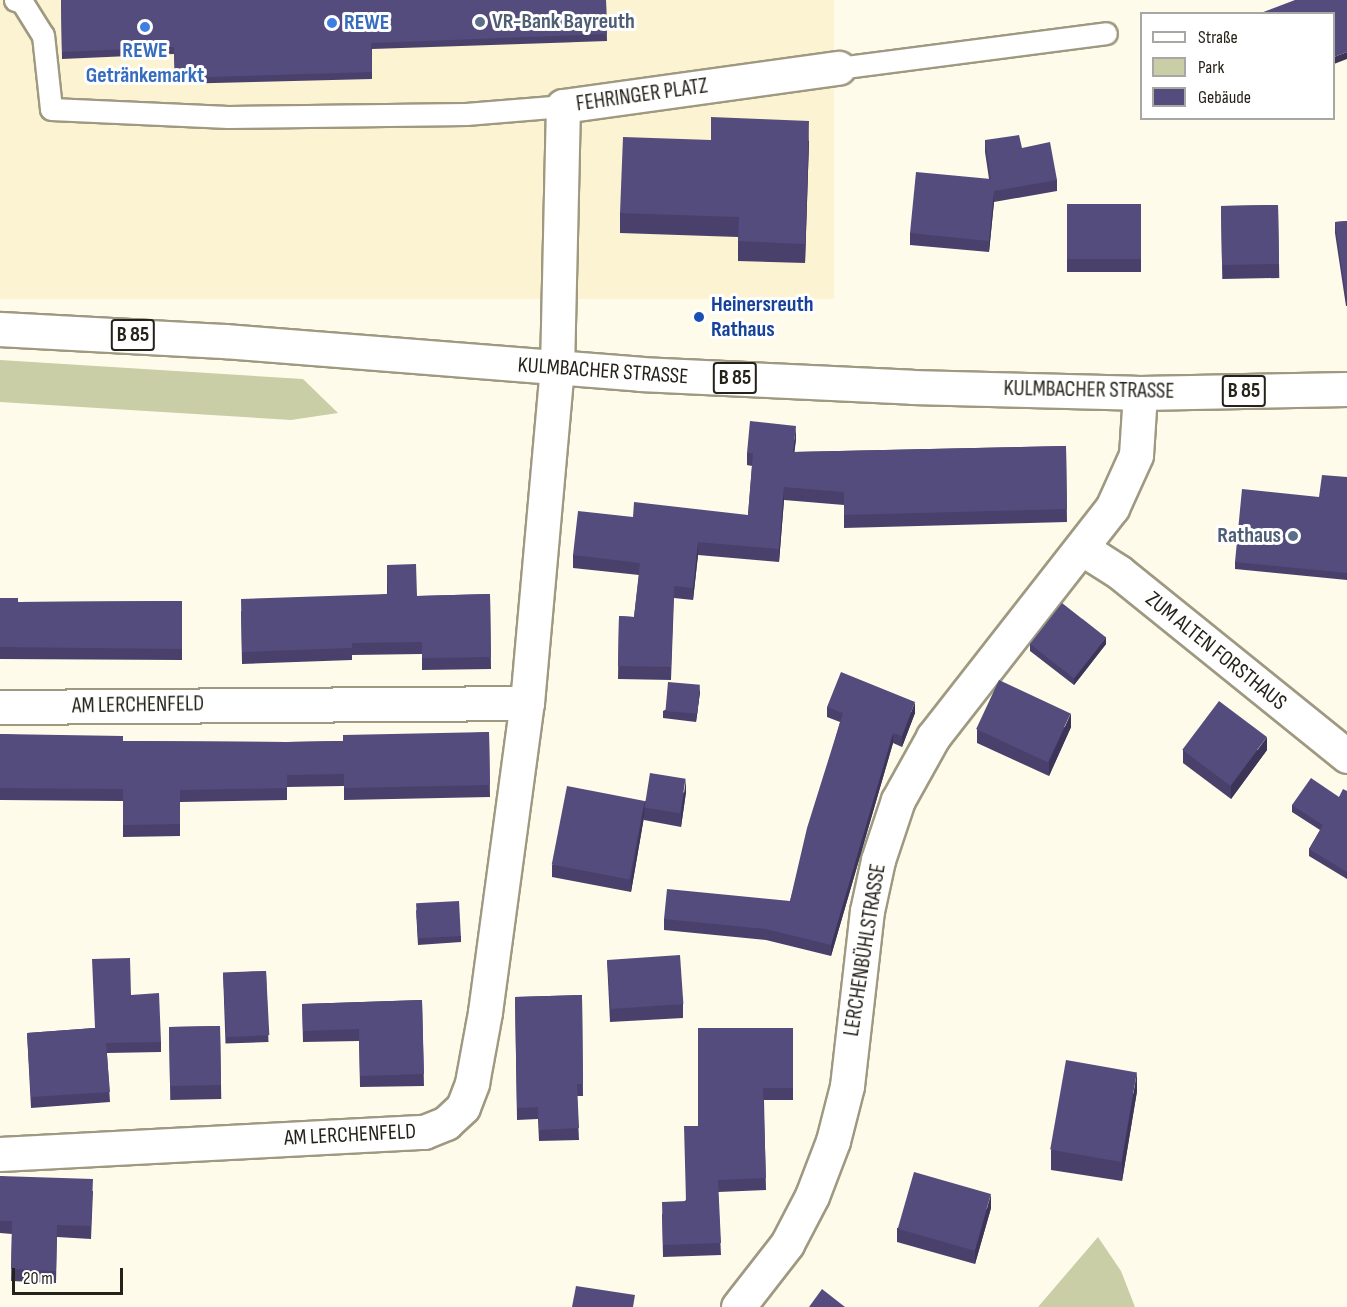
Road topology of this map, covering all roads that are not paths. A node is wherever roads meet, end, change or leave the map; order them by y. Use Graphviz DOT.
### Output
graph roads {
  1 [pos="15,0"];
  2 [pos="1106,33"];
  3 [pos="838,68"];
  4 [pos="563,106"];
  5 [pos="0,329"];
  6 [pos="557,369"];
  7 [pos="1347,389"];
  8 [pos="1140,393"];
  9 [pos="1083,549"];
  10 [pos="527,702"];
  11 [pos="0,707"];
  12 [pos="1347,756"];
  13 [pos="0,1154"];
  14 [pos="738,1307"];
  1 -- 4 [label="lane"];
  2 -- 3 [label="lane"];
  3 -- 4 [label="street, FEHRINGER PLATZ"];
  4 -- 6 [label="street, FEHRINGER PLATZ"];
  5 -- 6 [label="street, KULMBACHER STRASSE / B 85"];
  6 -- 8 [label="street, KULMBACHER STRASSE / B 85"];
  6 -- 10 [label="street, AM LERCHENFELD"];
  7 -- 8 [label="street, KULMBACHER STRASSE / B 85"];
  8 -- 9 [label="street, LERCHENBÜHLSTRASSE"];
  9 -- 12 [label="street, ZUM ALTEN FORSTHAUS"];
  9 -- 14 [label="street, LERCHENBÜHLSTRASSE"];
  10 -- 11 [label="street, AM LERCHENFELD"];
  10 -- 13 [label="street, AM LERCHENFELD"];
}
